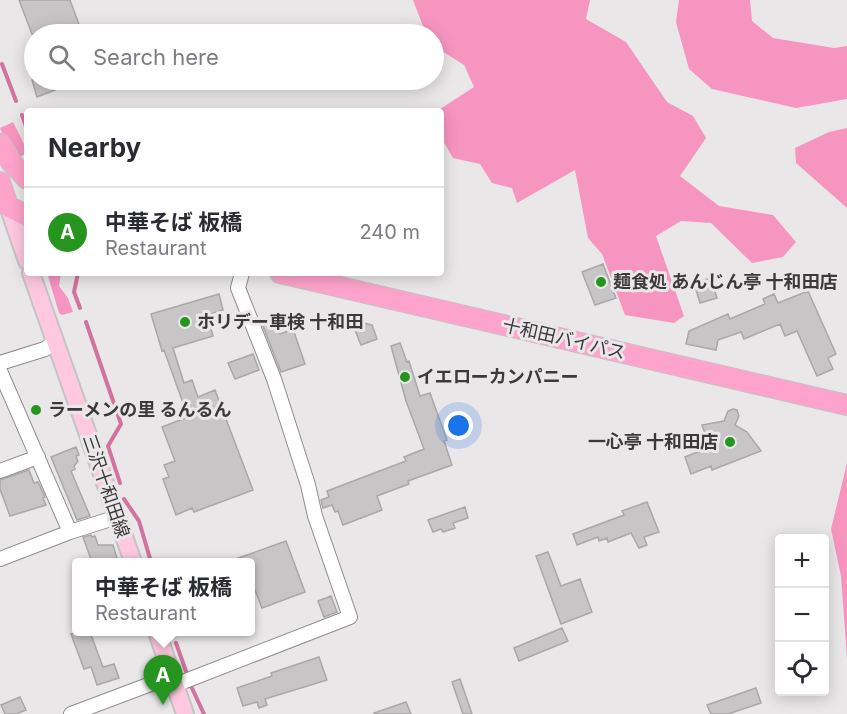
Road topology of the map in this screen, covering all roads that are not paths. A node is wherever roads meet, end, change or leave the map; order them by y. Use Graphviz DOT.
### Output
graph roads {
  1 [pos="0,144"];
  2 [pos="24,176"];
  3 [pos="0,182"];
  4 [pos="8,206"];
  5 [pos="24,216"];
  6 [pos="24,250"];
  7 [pos="32,276"];
  8 [pos="37,276"];
  9 [pos="241,276"];
  10 [pos="293,276"];
  11 [pos="40,298"];
  12 [pos="54,342"];
  13 [pos="0,363"];
  14 [pos="0,371"];
  15 [pos="847,405"];
  16 [pos="38,458"];
  17 [pos="0,471"];
  18 [pos="117,517"];
  19 [pos="70,532"];
  20 [pos="132,558"];
  21 [pos="0,560"];
  22 [pos="158,636"];
  23 [pos="174,680"];
  24 [pos="99,709"];
  25 [pos="71,714"];
  26 [pos="185,714"];
  1 -- 2 [label="highway"];
  3 -- 4 [label="highway"];
  4 -- 5 [label="highway"];
  4 -- 6 [label="main road"];
  7 -- 11 [label="main road, 三沢十和田線"];
  8 -- 11 [label="main road"];
  9 -- 23 [label="street"];
  10 -- 15 [label="highway, 十和田バイパス"];
  11 -- 12 [label="main road, 三沢十和田線"];
  12 -- 13 [label="street"];
  12 -- 18 [label="main road, 三沢十和田線"];
  14 -- 16 [label="street"];
  16 -- 17 [label="street"];
  16 -- 19 [label="street"];
  18 -- 19 [label="street"];
  18 -- 20 [label="main road, 三沢十和田線"];
  19 -- 21 [label="street"];
  22 -- 23 [label="main road"];
  23 -- 24 [label="street"];
  23 -- 26 [label="main road"];
  24 -- 25 [label="street"];
}
